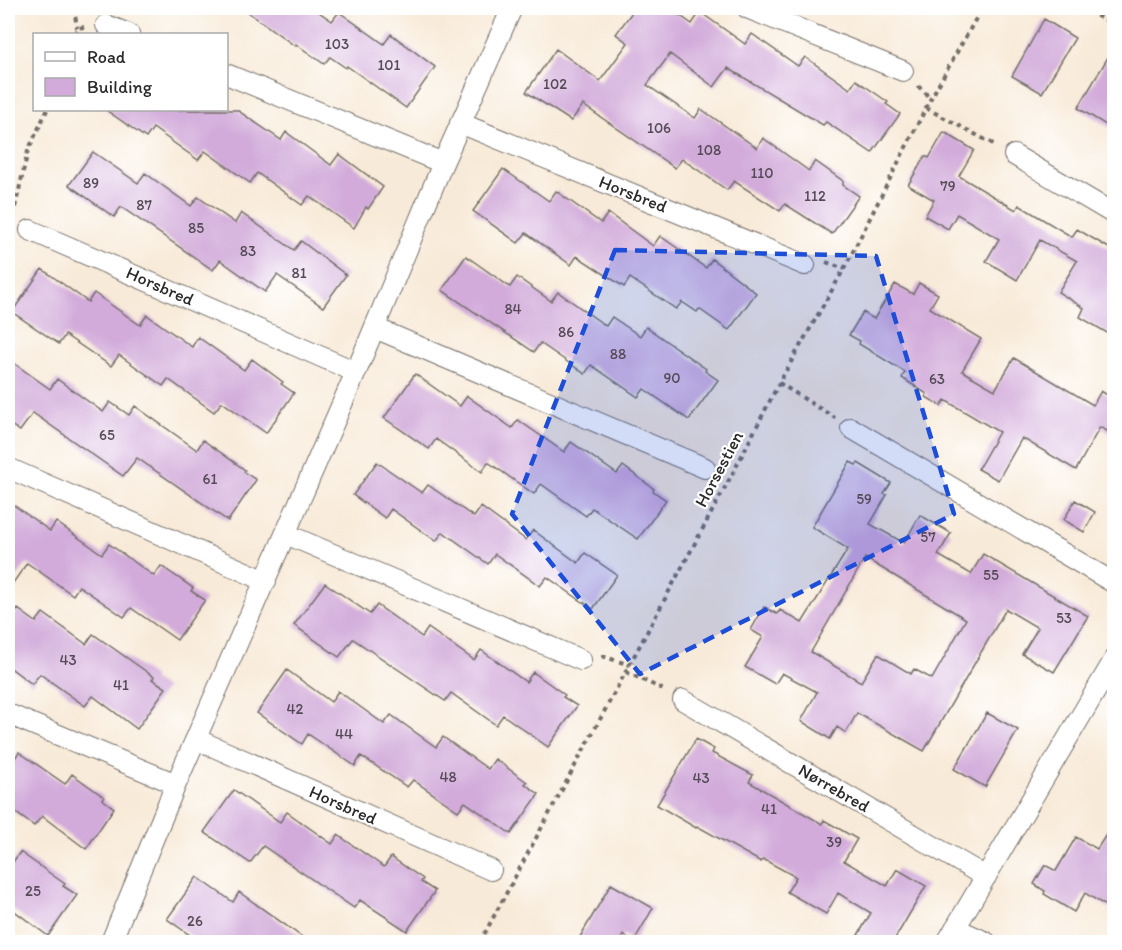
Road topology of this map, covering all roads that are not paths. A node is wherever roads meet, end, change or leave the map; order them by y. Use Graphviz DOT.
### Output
graph roads {
  1 [pos="512,8"];
  2 [pos="747,8"];
  3 [pos="106,25"];
  4 [pos="126,33"];
  5 [pos="903,71"];
  6 [pos="228,75"];
  7 [pos="460,123"];
  8 [pos="1014,155"];
  9 [pos="443,163"];
  10 [pos="1114,214"];
  11 [pos="30,230"];
  12 [pos="805,265"];
  13 [pos="375,328"];
  14 [pos="356,372"];
  15 [pos="851,428"];
  16 [pos="8,468"];
  17 [pos="705,468"];
  18 [pos="286,534"];
  19 [pos="266,581"];
  20 [pos="1114,583"];
  21 [pos="581,660"];
  22 [pos="1114,660"];
  23 [pos="683,700"];
  24 [pos="8,714"];
  25 [pos="196,740"];
  26 [pos="176,784"];
  27 [pos="491,870"];
  28 [pos="986,877"];
  29 [pos="951,935"];
  30 [pos="111,942"];
  31 [pos="986,942"];
  1 -- 7 [label="street"];
  2 -- 5 [label="street"];
  3 -- 4 [label="street"];
  6 -- 9 [label="street"];
  7 -- 9 [label="street"];
  7 -- 12 [label="street, Horsbred"];
  8 -- 10 [label="street"];
  9 -- 13 [label="street"];
  11 -- 14 [label="street, Horsbred"];
  13 -- 14 [label="street"];
  13 -- 17 [label="street"];
  14 -- 18 [label="street"];
  15 -- 20 [label="street"];
  16 -- 19 [label="street"];
  18 -- 19 [label="street"];
  18 -- 21 [label="street"];
  19 -- 25 [label="street"];
  22 -- 28 [label="street"];
  23 -- 28 [label="street, Nørrebred"];
  24 -- 26 [label="street"];
  25 -- 26 [label="street"];
  25 -- 27 [label="street, Horsbred"];
  26 -- 30 [label="street"];
  28 -- 29 [label="street"];
  29 -- 31 [label="street"];
}
